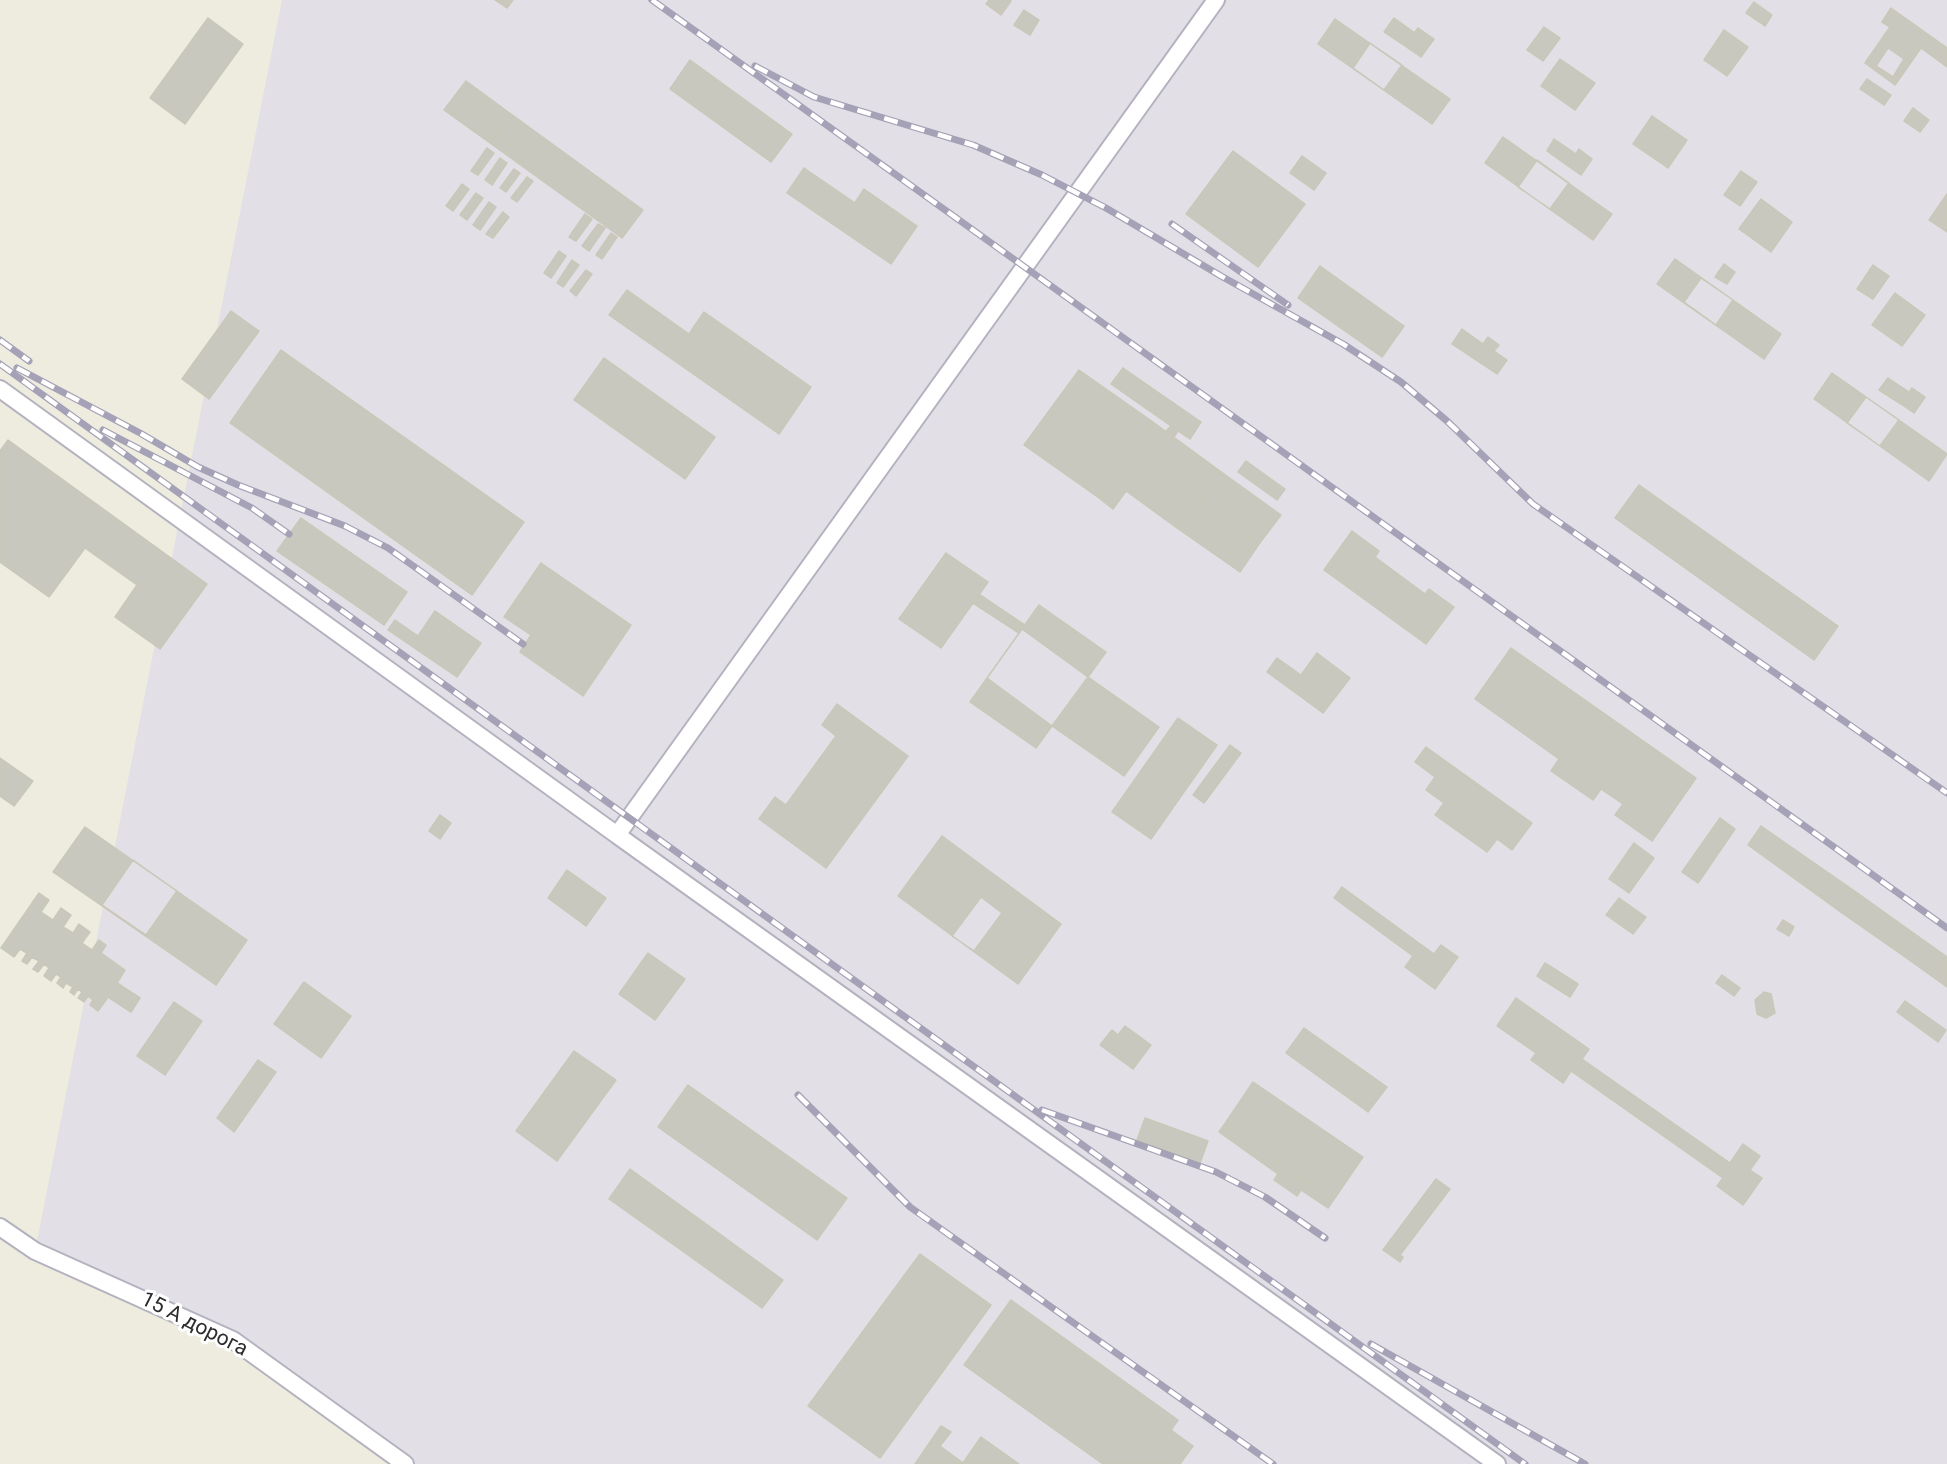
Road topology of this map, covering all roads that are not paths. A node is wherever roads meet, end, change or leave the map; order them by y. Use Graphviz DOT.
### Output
graph roads {
  1 [pos="1216,0"];
  2 [pos="0,389"];
  3 [pos="617,835"];
  4 [pos="0,1227"];
  5 [pos="405,1464"];
  6 [pos="1497,1464"];
  1 -- 3 [label="street"];
  2 -- 3 [label="street"];
  3 -- 6 [label="street"];
  4 -- 5 [label="street, 15 А дорога"];
}
